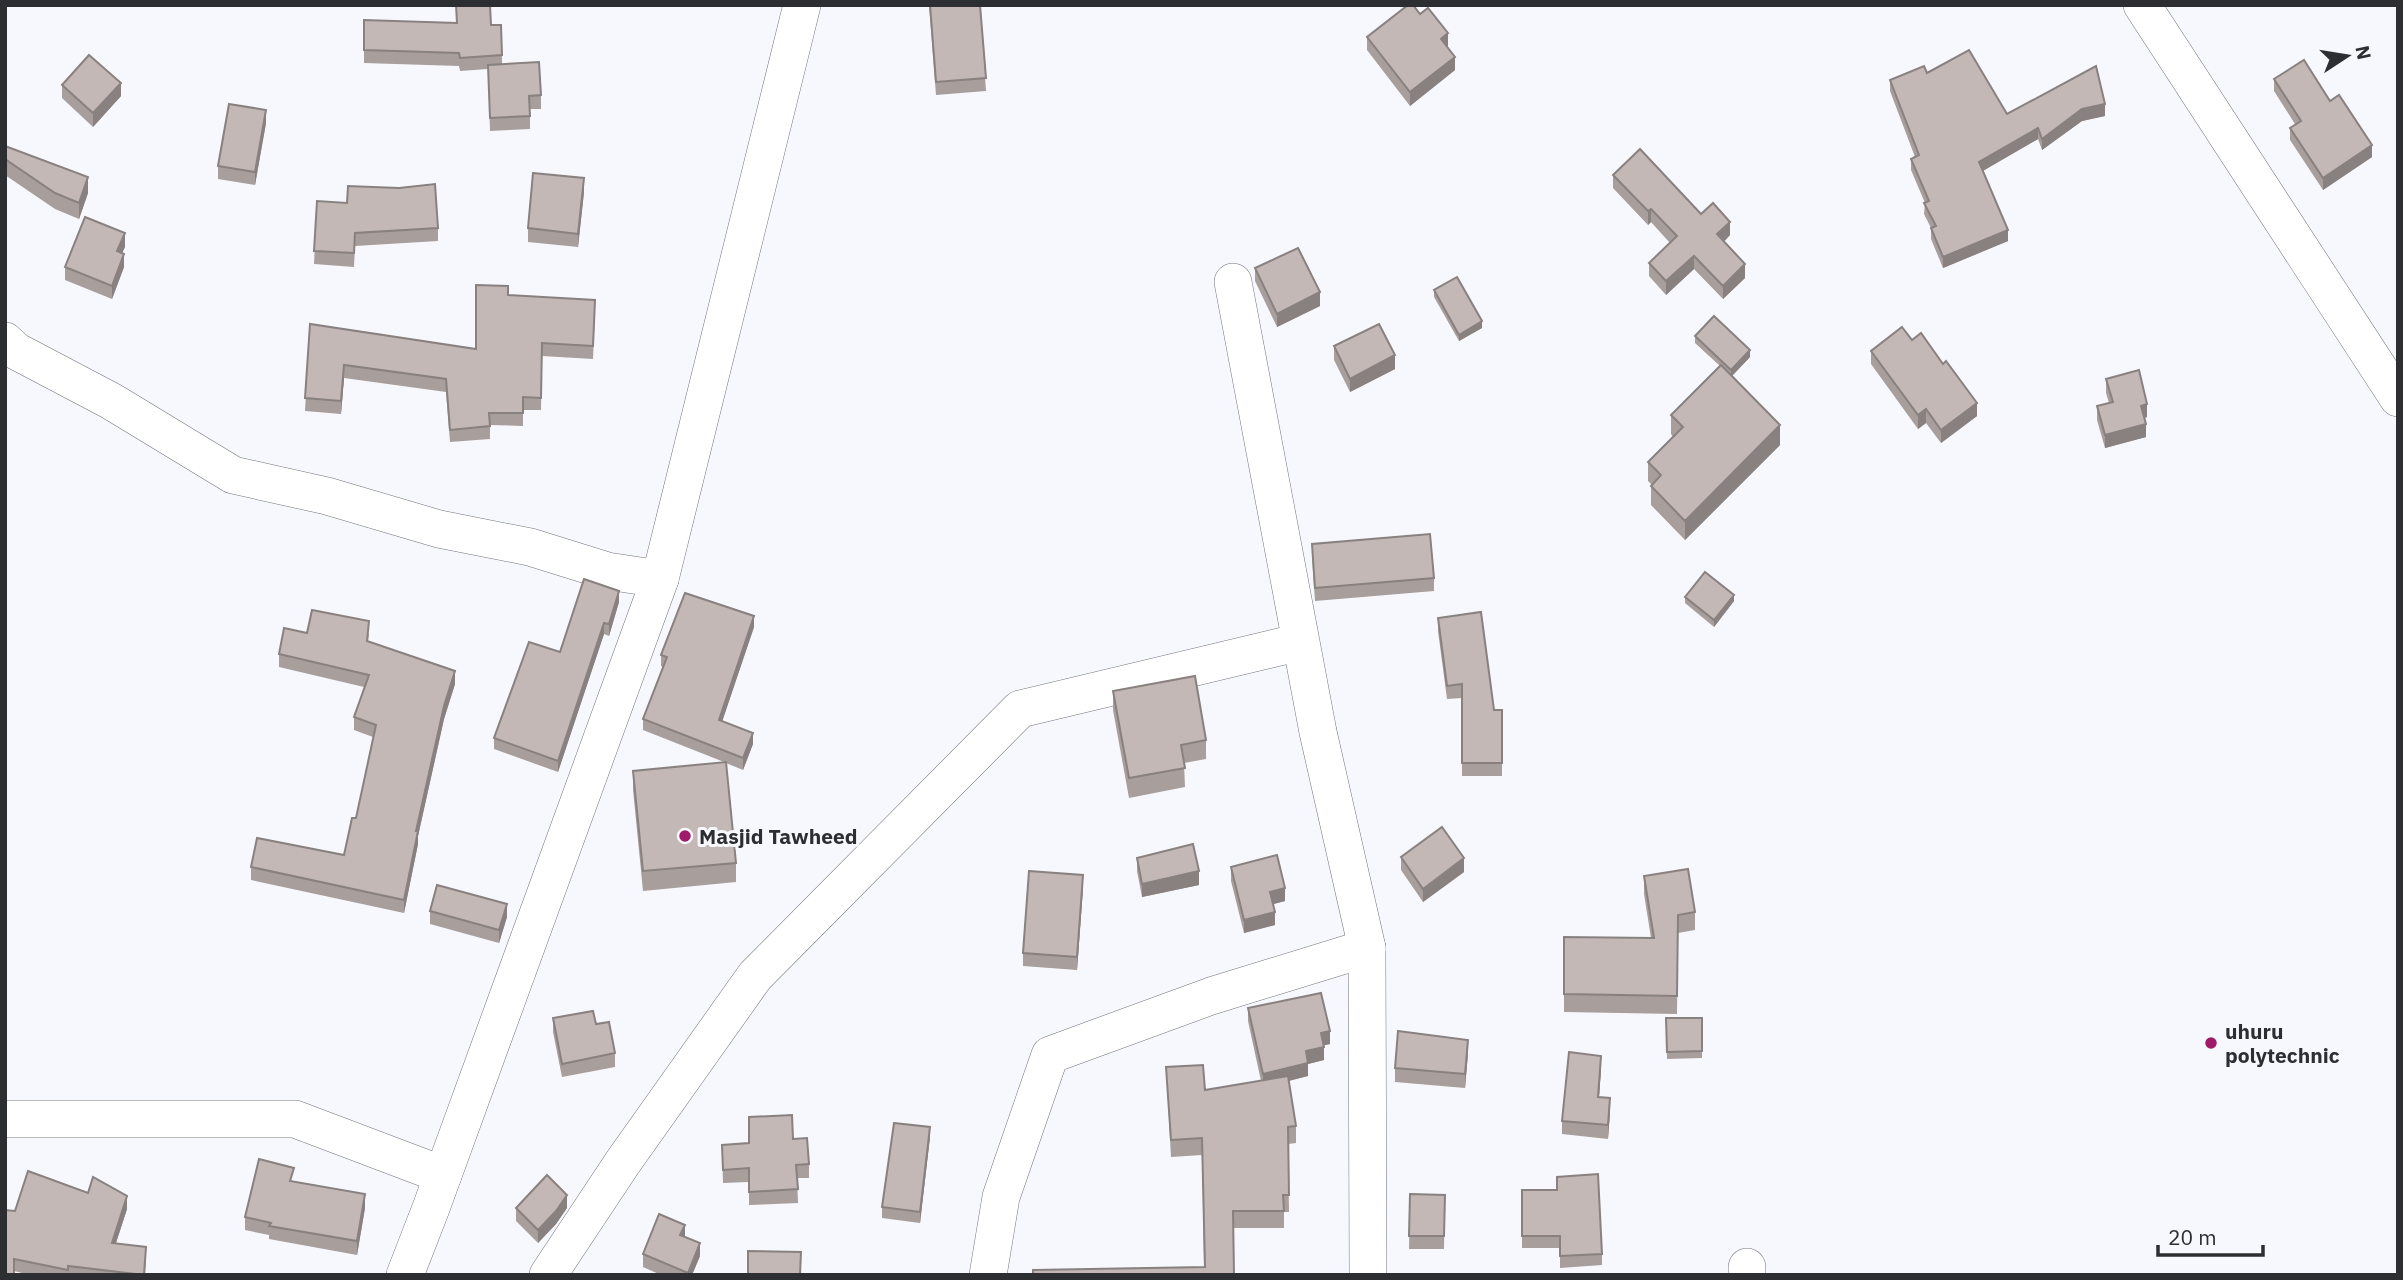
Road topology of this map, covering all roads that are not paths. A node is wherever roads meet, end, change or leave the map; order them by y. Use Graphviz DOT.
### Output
graph roads {
  1 [pos="802,5"];
  2 [pos="2142,5"];
  3 [pos="1233,282"];
  4 [pos="5,341"];
  5 [pos="2398,398"];
  6 [pos="660,579"];
  7 [pos="1300,642"];
  8 [pos="1367,948"];
  9 [pos="5,1119"];
  10 [pos="443,1175"];
  11 [pos="405,1275"];
  12 [pos="548,1275"];
  13 [pos="988,1275"];
  14 [pos="1368,1275"];
  1 -- 6 [label="street"];
  2 -- 5 [label="street"];
  3 -- 7 [label="street"];
  4 -- 6 [label="street"];
  6 -- 10 [label="street"];
  7 -- 8 [label="street"];
  7 -- 12 [label="street"];
  8 -- 13 [label="street"];
  8 -- 14 [label="street"];
  9 -- 10 [label="street"];
  10 -- 11 [label="street"];
}
